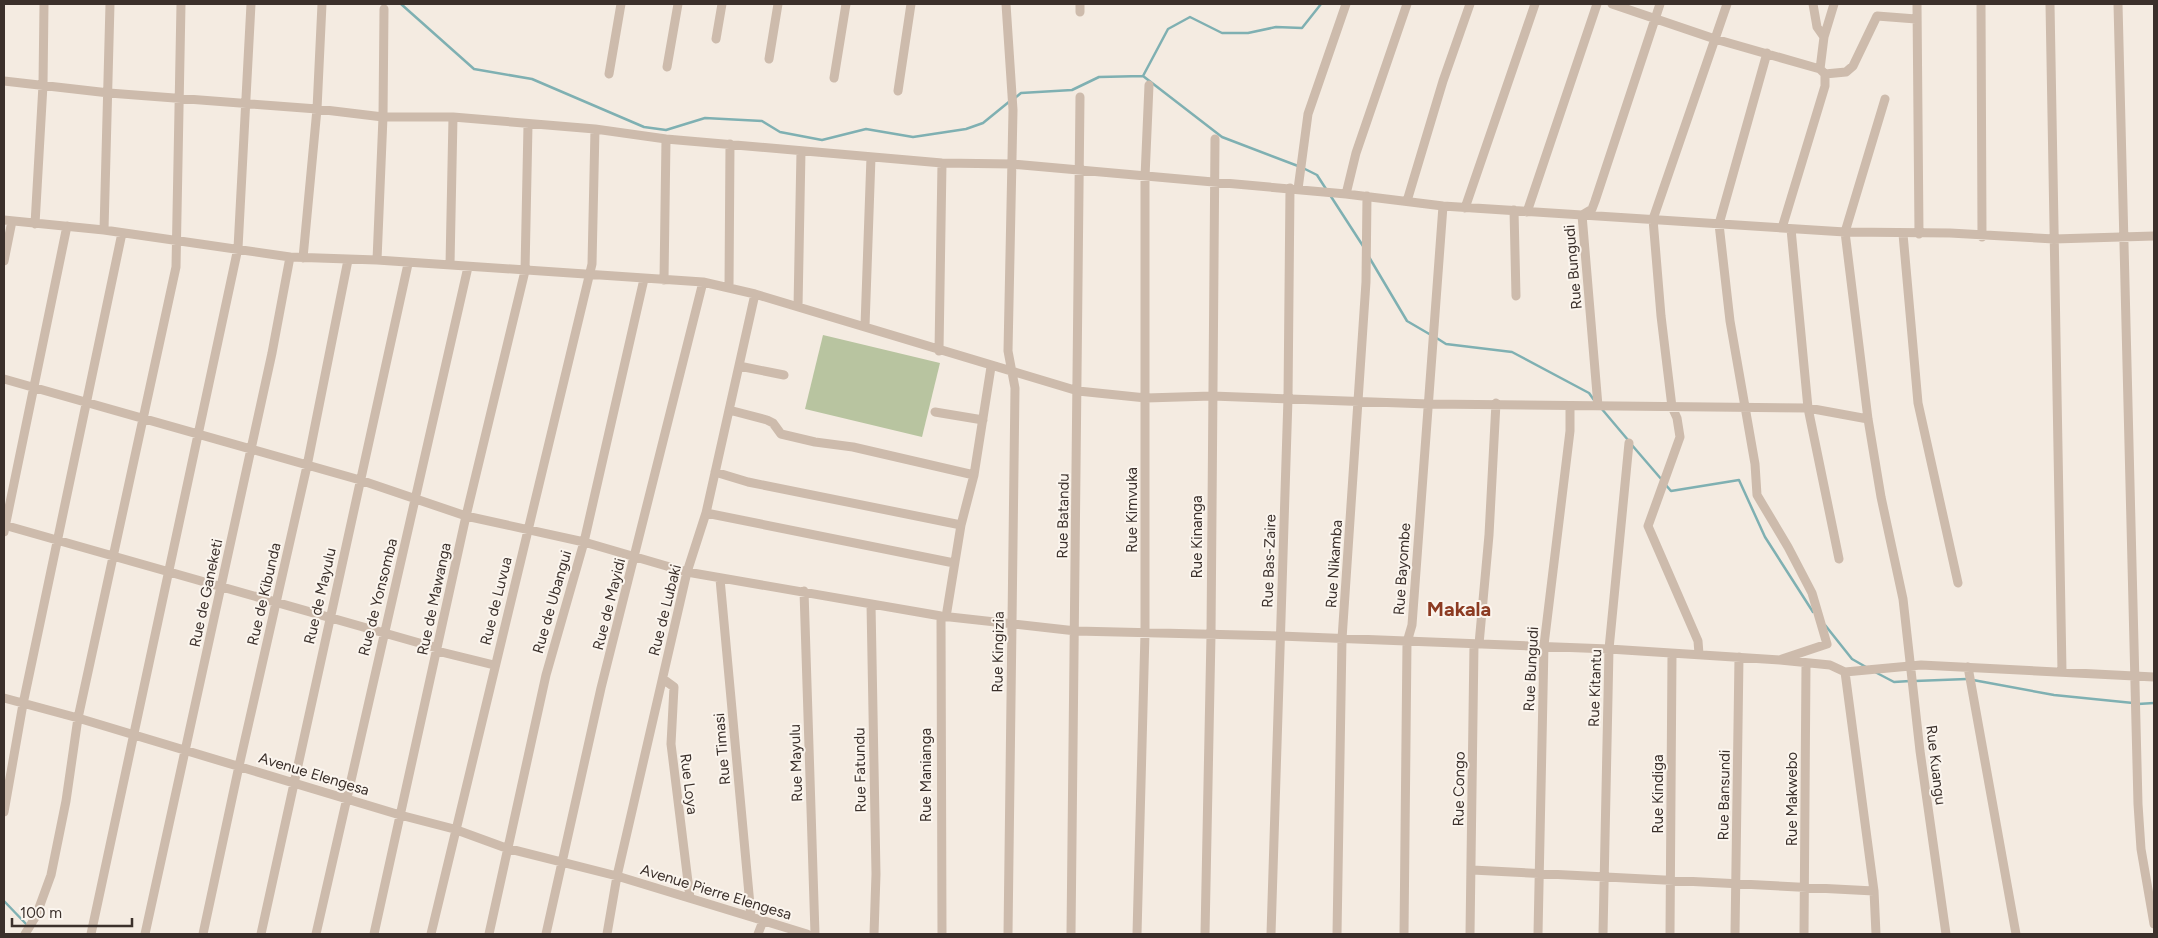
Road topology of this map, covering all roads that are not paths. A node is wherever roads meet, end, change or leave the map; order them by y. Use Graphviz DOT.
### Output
graph roads {
  1 [pos="44,4"];
  2 [pos="110,4"];
  3 [pos="181,4"];
  4 [pos="251,4"];
  5 [pos="322,4"];
  6 [pos="621,4"];
  7 [pos="678,4"];
  8 [pos="722,4"];
  9 [pos="778,4"];
  10 [pos="846,4"];
  11 [pos="911,4"];
  12 [pos="1006,4"];
  13 [pos="1346,4"];
  14 [pos="1407,4"];
  15 [pos="1470,4"];
  16 [pos="1535,4"];
  17 [pos="1597,4"];
  18 [pos="1612,4"];
  19 [pos="1660,4"];
  20 [pos="1727,4"];
  21 [pos="1813,4"];
  22 [pos="1834,4"];
  23 [pos="1916,4"];
  24 [pos="1982,4"];
  25 [pos="2050,4"];
  26 [pos="2118,4"];
  27 [pos="384,9"];
  28 [pos="1655,19"];
  29 [pos="1916,19"];
  30 [pos="1824,37"];
  31 [pos="716,39"];
  32 [pos="1715,39"];
  33 [pos="1767,53"];
  34 [pos="769,59"];
  35 [pos="667,67"];
  36 [pos="1823,72"];
  37 [pos="609,74"];
  38 [pos="834,78"];
  39 [pos="4,82"];
  40 [pos="1149,85"];
  41 [pos="43,86"];
  42 [pos="898,91"];
  43 [pos="109,93"];
  44 [pos="1080,97"];
  45 [pos="179,99"];
  46 [pos="1885,99"];
  47 [pos="245,105"];
  48 [pos="317,109"];
  49 [pos="383,117"];
  50 [pos="453,118"];
  51 [pos="528,125"];
  52 [pos="595,129"];
  53 [pos="666,139"];
  54 [pos="1215,139"];
  55 [pos="730,144"];
  56 [pos="801,151"];
  57 [pos="871,157"];
  58 [pos="942,163"];
  59 [pos="1012,164"];
  60 [pos="1080,172"];
  61 [pos="1145,177"];
  62 [pos="1214,183"];
  63 [pos="1294,189"];
  64 [pos="1346,194"];
  65 [pos="1367,196"];
  66 [pos="1407,201"];
  67 [pos="1443,206"];
  68 [pos="1465,208"];
  69 [pos="1514,210"];
  70 [pos="1527,212"];
  71 [pos="1582,215"];
  72 [pos="1653,219"];
  73 [pos="8,220"];
  74 [pos="35,224"];
  75 [pos="1719,224"];
  76 [pos="67,226"];
  77 [pos="1787,228"];
  78 [pos="104,230"];
  79 [pos="1844,232"];
  80 [pos="122,233"];
  81 [pos="1903,234"];
  82 [pos="1920,234"];
  83 [pos="2123,236"];
  84 [pos="2154,236"];
  85 [pos="1982,237"];
  86 [pos="2054,239"];
  87 [pos="176,240"];
  88 [pos="238,248"];
  89 [pos="290,257"];
  90 [pos="303,258"];
  91 [pos="348,260"];
  92 [pos="377,260"];
  93 [pos="4,261"];
  94 [pos="408,264"];
  95 [pos="450,265"];
  96 [pos="468,267"];
  97 [pos="525,271"];
  98 [pos="589,275"];
  99 [pos="644,279"];
  100 [pos="664,280"];
  101 [pos="703,282"];
  102 [pos="729,287"];
  103 [pos="755,294"];
  104 [pos="1516,296"];
  105 [pos="798,308"];
  106 [pos="865,326"];
  107 [pos="939,351"];
  108 [pos="739,366"];
  109 [pos="991,367"];
  110 [pos="1011,371"];
  111 [pos="784,375"];
  112 [pos="4,379"];
  113 [pos="33,389"];
  114 [pos="1078,391"];
  115 [pos="1212,396"];
  116 [pos="1146,398"];
  117 [pos="1288,398"];
  118 [pos="86,401"];
  119 [pos="1358,401"];
  120 [pos="1496,403"];
  121 [pos="1428,404"];
  122 [pos="1570,406"];
  123 [pos="1598,406"];
  124 [pos="1745,406"];
  125 [pos="1672,407"];
  126 [pos="1808,408"];
  127 [pos="729,410"];
  128 [pos="935,412"];
  129 [pos="1868,419"];
  130 [pos="144,420"];
  131 [pos="983,420"];
  132 [pos="197,435"];
  133 [pos="1629,443"];
  134 [pos="250,449"];
  135 [pos="307,466"];
  136 [pos="715,472"];
  137 [pos="974,475"];
  138 [pos="360,480"];
  139 [pos="417,499"];
  140 [pos="706,514"];
  141 [pos="466,516"];
  142 [pos="961,524"];
  143 [pos="4,527"];
  144 [pos="528,528"];
  145 [pos="57,540"];
  146 [pos="584,542"];
  147 [pos="114,556"];
  148 [pos="635,558"];
  149 [pos="1839,559"];
  150 [pos="954,564"];
  151 [pos="167,571"];
  152 [pos="687,572"];
  153 [pos="720,579"];
  154 [pos="1958,583"];
  155 [pos="222,588"];
  156 [pos="804,592"];
  157 [pos="276,603"];
  158 [pos="871,604"];
  159 [pos="330,617"];
  160 [pos="944,617"];
  161 [pos="1012,624"];
  162 [pos="1076,631"];
  163 [pos="384,632"];
  164 [pos="1145,633"];
  165 [pos="1211,635"];
  166 [pos="1280,636"];
  167 [pos="1342,639"];
  168 [pos="1407,642"];
  169 [pos="1477,644"];
  170 [pos="1544,645"];
  171 [pos="1610,648"];
  172 [pos="437,649"];
  173 [pos="1672,654"];
  174 [pos="1699,654"];
  175 [pos="1739,657"];
  176 [pos="1780,660"];
  177 [pos="1806,664"];
  178 [pos="1911,665"];
  179 [pos="494,666"];
  180 [pos="1968,667"];
  181 [pos="2062,671"];
  182 [pos="1845,672"];
  183 [pos="2135,676"];
  184 [pos="2154,677"];
  185 [pos="663,680"];
  186 [pos="4,698"];
  187 [pos="23,704"];
  188 [pos="78,718"];
  189 [pos="134,736"];
  190 [pos="186,751"];
  191 [pos="239,766"];
  192 [pos="293,781"];
  193 [pos="346,798"];
  194 [pos="4,812"];
  195 [pos="400,815"];
  196 [pos="454,829"];
  197 [pos="506,848"];
  198 [pos="561,862"];
  199 [pos="1472,870"];
  200 [pos="1540,873"];
  201 [pos="617,876"];
  202 [pos="1604,878"];
  203 [pos="1671,882"];
  204 [pos="1736,883"];
  205 [pos="1805,887"];
  206 [pos="1874,891"];
  207 [pos="690,898"];
  208 [pos="751,916"];
  209 [pos="764,921"];
  210 [pos="2154,924"];
  211 [pos="25,934"];
  212 [pos="91,934"];
  213 [pos="145,934"];
  214 [pos="203,934"];
  215 [pos="261,934"];
  216 [pos="316,934"];
  217 [pos="374,934"];
  218 [pos="431,934"];
  219 [pos="489,934"];
  220 [pos="546,934"];
  221 [pos="607,934"];
  222 [pos="758,934"];
  223 [pos="808,934"];
  224 [pos="815,934"];
  225 [pos="874,934"];
  226 [pos="942,934"];
  227 [pos="1008,934"];
  228 [pos="1071,934"];
  229 [pos="1137,934"];
  230 [pos="1205,934"];
  231 [pos="1271,934"];
  232 [pos="1337,934"];
  233 [pos="1404,934"];
  234 [pos="1470,934"];
  235 [pos="1538,934"];
  236 [pos="1603,934"];
  237 [pos="1670,934"];
  238 [pos="1735,934"];
  239 [pos="1804,934"];
  240 [pos="1876,934"];
  241 [pos="1946,934"];
  242 [pos="2016,934"];
  1 -- 41 [label="street"];
  2 -- 43 [label="street"];
  3 -- 45 [label="street"];
  4 -- 47 [label="street"];
  5 -- 48 [label="street"];
  6 -- 37 [label="street"];
  7 -- 35 [label="street"];
  8 -- 31 [label="street"];
  9 -- 34 [label="street"];
  10 -- 38 [label="street"];
  11 -- 42 [label="street"];
  12 -- 59 [label="street, Rue Kingizia"];
  13 -- 63 [label="street, Rue Bas-Zaire"];
  14 -- 64 [label="street"];
  15 -- 66 [label="street"];
  16 -- 68 [label="street"];
  17 -- 70 [label="street"];
  18 -- 28 [label="street"];
  19 -- 28 [label="street"];
  20 -- 32 [label="street"];
  21 -- 30 [label="street"];
  22 -- 30 [label="street"];
  23 -- 29 [label="street"];
  24 -- 85 [label="street"];
  25 -- 86 [label="street"];
  26 -- 83 [label="street"];
  27 -- 49 [label="street"];
  28 -- 32 [label="street"];
  28 -- 71 [label="street"];
  29 -- 36 [label="street"];
  29 -- 82 [label="street"];
  30 -- 36 [label="street"];
  32 -- 33 [label="street"];
  32 -- 72 [label="street"];
  33 -- 36 [label="street"];
  33 -- 75 [label="street"];
  36 -- 77 [label="street"];
  39 -- 41 [label="street"];
  40 -- 61 [label="street, Rue Kimvuka"];
  41 -- 43 [label="street"];
  41 -- 74 [label="street"];
  43 -- 45 [label="street"];
  43 -- 78 [label="street"];
  44 -- 60 [label="street, Rue Batandu"];
  45 -- 47 [label="street"];
  45 -- 87 [label="street"];
  46 -- 79 [label="street"];
  47 -- 48 [label="street"];
  47 -- 88 [label="street"];
  48 -- 49 [label="street"];
  48 -- 90 [label="street"];
  49 -- 50 [label="street"];
  49 -- 92 [label="street"];
  50 -- 51 [label="street"];
  50 -- 95 [label="street"];
  51 -- 52 [label="street"];
  51 -- 97 [label="street, Rue de Mawanga"];
  52 -- 53 [label="street"];
  52 -- 98 [label="street, Rue de Luvua"];
  53 -- 55 [label="street"];
  53 -- 100 [label="street"];
  54 -- 62 [label="street, Rue Kinanga"];
  55 -- 56 [label="street"];
  55 -- 102 [label="street"];
  56 -- 57 [label="street"];
  56 -- 105 [label="street"];
  57 -- 58 [label="street"];
  57 -- 106 [label="street"];
  58 -- 59 [label="street"];
  58 -- 107 [label="street"];
  59 -- 60 [label="street"];
  59 -- 110 [label="street, Rue Kingizia"];
  60 -- 61 [label="street"];
  60 -- 114 [label="street, Rue Batandu"];
  61 -- 62 [label="street"];
  61 -- 116 [label="street, Rue Kimvuka"];
  62 -- 63 [label="street"];
  62 -- 115 [label="street, Rue Kinanga"];
  63 -- 64 [label="street"];
  63 -- 117 [label="street, Rue Bas-Zaire"];
  64 -- 65 [label="street"];
  65 -- 66 [label="street"];
  65 -- 119 [label="street, Rue Nikamba"];
  66 -- 67 [label="street"];
  67 -- 68 [label="street"];
  67 -- 121 [label="street, Rue Bayombe"];
  68 -- 69 [label="street"];
  69 -- 70 [label="street"];
  69 -- 104 [label="street"];
  70 -- 71 [label="street"];
  71 -- 72 [label="street"];
  71 -- 123 [label="street, Rue Bungudi"];
  72 -- 75 [label="street"];
  72 -- 125 [label="street"];
  73 -- 74 [label="street"];
  73 -- 93 [label="street"];
  74 -- 76 [label="street"];
  75 -- 77 [label="street"];
  75 -- 124 [label="street"];
  76 -- 78 [label="street"];
  76 -- 113 [label="street"];
  77 -- 79 [label="street"];
  77 -- 126 [label="street"];
  78 -- 80 [label="street"];
  79 -- 81 [label="street"];
  79 -- 129 [label="street, Rue Kuangu"];
  80 -- 87 [label="street"];
  80 -- 118 [label="street"];
  81 -- 82 [label="street"];
  81 -- 154 [label="street"];
  82 -- 85 [label="street"];
  83 -- 84 [label="street"];
  83 -- 86 [label="street"];
  83 -- 183 [label="street"];
  85 -- 86 [label="street"];
  86 -- 181 [label="street"];
  87 -- 88 [label="street"];
  87 -- 130 [label="street"];
  88 -- 89 [label="street"];
  88 -- 132 [label="street"];
  89 -- 90 [label="street"];
  89 -- 134 [label="street, Rue de Ganeketi"];
  90 -- 91 [label="street"];
  91 -- 92 [label="street"];
  91 -- 135 [label="street, Rue de Kibunda"];
  92 -- 94 [label="street"];
  94 -- 95 [label="street"];
  94 -- 138 [label="street, Rue de Mayulu"];
  95 -- 96 [label="street"];
  96 -- 97 [label="street"];
  96 -- 139 [label="street, Rue de Yonsomba"];
  97 -- 98 [label="street"];
  97 -- 141 [label="street, Rue de Mawanga"];
  98 -- 99 [label="street"];
  98 -- 144 [label="street, Rue de Luvua"];
  99 -- 100 [label="street"];
  99 -- 146 [label="street, Rue de Ubangui"];
  100 -- 101 [label="street"];
  101 -- 102 [label="street"];
  101 -- 148 [label="street, Rue de Mayidi"];
  102 -- 103 [label="street"];
  103 -- 105 [label="street"];
  103 -- 108 [label="street, Rue de Lubaki"];
  105 -- 106 [label="street"];
  106 -- 107 [label="street"];
  107 -- 109 [label="street"];
  108 -- 111 [label="street"];
  108 -- 127 [label="street, Rue de Lubaki"];
  109 -- 110 [label="street"];
  109 -- 131 [label="street, Rue Manianga"];
  110 -- 114 [label="street"];
  110 -- 161 [label="street, Rue Kingizia"];
  112 -- 113 [label="street"];
  113 -- 118 [label="street"];
  113 -- 143 [label="street"];
  114 -- 116 [label="street"];
  114 -- 162 [label="street, Rue Batandu"];
  115 -- 116 [label="street"];
  115 -- 117 [label="street"];
  115 -- 165 [label="street, Rue Kinanga"];
  116 -- 164 [label="street, Rue Kimvuka"];
  117 -- 119 [label="street"];
  117 -- 166 [label="street, Rue Bas-Zaire"];
  118 -- 130 [label="street"];
  118 -- 145 [label="street"];
  119 -- 121 [label="street"];
  119 -- 167 [label="street, Rue Nikamba"];
  120 -- 121 [label="street"];
  120 -- 122 [label="street"];
  120 -- 169 [label="street, Rue Congo"];
  121 -- 168 [label="street, Rue Bayombe"];
  122 -- 123 [label="street"];
  122 -- 170 [label="street, Rue Bungudi"];
  123 -- 125 [label="street"];
  124 -- 125 [label="street"];
  124 -- 126 [label="street"];
  124 -- 176 [label="street"];
  125 -- 174 [label="street"];
  126 -- 129 [label="street"];
  126 -- 149 [label="street"];
  127 -- 136 [label="street, Rue de Lubaki"];
  127 -- 137 [label="street"];
  128 -- 131 [label="street"];
  129 -- 178 [label="street, Rue Kuangu"];
  130 -- 132 [label="street"];
  130 -- 147 [label="street"];
  131 -- 137 [label="street, Rue Manianga"];
  132 -- 134 [label="street"];
  132 -- 151 [label="street"];
  133 -- 171 [label="street, Rue Kitantu"];
  134 -- 135 [label="street"];
  134 -- 155 [label="street, Rue de Ganeketi"];
  135 -- 138 [label="street"];
  135 -- 157 [label="street, Rue de Kibunda"];
  136 -- 140 [label="street, Rue de Lubaki"];
  136 -- 142 [label="street"];
  137 -- 142 [label="street, Rue Manianga"];
  138 -- 139 [label="street"];
  138 -- 159 [label="street, Rue de Mayulu"];
  139 -- 141 [label="street"];
  139 -- 163 [label="street, Rue de Yonsomba"];
  140 -- 150 [label="street"];
  140 -- 152 [label="street, Rue de Lubaki"];
  141 -- 144 [label="street"];
  141 -- 172 [label="street, Rue de Mawanga"];
  142 -- 150 [label="street, Rue Manianga"];
  143 -- 145 [label="street"];
  144 -- 146 [label="street"];
  144 -- 179 [label="street, Rue de Luvua"];
  145 -- 147 [label="street"];
  145 -- 187 [label="street"];
  146 -- 148 [label="street"];
  146 -- 197 [label="street, Rue de Ubangui"];
  147 -- 151 [label="street"];
  147 -- 188 [label="street"];
  148 -- 152 [label="street"];
  148 -- 198 [label="street, Rue de Mayidi"];
  150 -- 160 [label="street, Rue Manianga"];
  151 -- 155 [label="street"];
  151 -- 189 [label="street"];
  152 -- 153 [label="street"];
  152 -- 185 [label="street, Rue de Lubaki"];
  153 -- 156 [label="street"];
  153 -- 208 [label="street, Rue Timasi"];
  155 -- 157 [label="street"];
  155 -- 190 [label="street, Rue de Ganeketi"];
  156 -- 158 [label="street"];
  156 -- 224 [label="street, Rue Mayulu"];
  157 -- 159 [label="street"];
  157 -- 191 [label="street, Rue de Kibunda"];
  158 -- 160 [label="street"];
  158 -- 225 [label="street, Rue Fatundu"];
  159 -- 163 [label="street"];
  159 -- 192 [label="street, Rue de Mayulu"];
  160 -- 161 [label="street"];
  160 -- 226 [label="street, Rue Manianga"];
  161 -- 162 [label="street"];
  161 -- 227 [label="street, Rue Kingizia"];
  162 -- 164 [label="street"];
  162 -- 228 [label="street, Rue Batandu"];
  163 -- 172 [label="street"];
  163 -- 193 [label="street, Rue de Yonsomba"];
  164 -- 165 [label="street"];
  164 -- 229 [label="street, Rue Kimvuka"];
  165 -- 166 [label="street"];
  165 -- 230 [label="street, Rue Kinanga"];
  166 -- 167 [label="street"];
  166 -- 231 [label="street, Rue Bas-Zaire"];
  167 -- 168 [label="street"];
  167 -- 232 [label="street, Rue Nikamba"];
  168 -- 169 [label="street"];
  168 -- 233 [label="street, Rue Bayombe"];
  169 -- 170 [label="street"];
  169 -- 199 [label="street, Rue Congo"];
  170 -- 171 [label="street"];
  170 -- 200 [label="street, Rue Bungudi"];
  171 -- 173 [label="street"];
  171 -- 202 [label="street, Rue Kitantu"];
  172 -- 179 [label="street"];
  172 -- 195 [label="street, Rue de Mawanga"];
  173 -- 174 [label="street"];
  173 -- 203 [label="street, Rue Kindiga"];
  174 -- 175 [label="street"];
  175 -- 176 [label="street"];
  175 -- 204 [label="street, Rue Bansundi"];
  176 -- 177 [label="street"];
  177 -- 182 [label="street"];
  177 -- 205 [label="street, Rue Makwebo"];
  178 -- 180 [label="street"];
  178 -- 182 [label="street"];
  178 -- 241 [label="street, Rue Kuangu"];
  179 -- 196 [label="street, Rue de Luvua"];
  180 -- 181 [label="street"];
  180 -- 242 [label="street"];
  181 -- 183 [label="street"];
  182 -- 206 [label="street"];
  183 -- 184 [label="street"];
  183 -- 210 [label="street"];
  185 -- 201 [label="street, Rue de Lubaki"];
  185 -- 207 [label="street, Rue Loya"];
  186 -- 187 [label="street, Avenue Elengesa"];
  187 -- 188 [label="street, Avenue Elengesa"];
  187 -- 194 [label="street"];
  188 -- 189 [label="street, Avenue Elengesa"];
  188 -- 211 [label="street"];
  189 -- 190 [label="street, Avenue Elengesa"];
  189 -- 212 [label="street"];
  190 -- 191 [label="street, Avenue Elengesa"];
  190 -- 213 [label="street, Rue de Ganeketi"];
  191 -- 192 [label="street, Avenue Elengesa"];
  191 -- 214 [label="street, Rue de Kibunda"];
  192 -- 193 [label="street, Avenue Elengesa"];
  192 -- 215 [label="street, Rue de Mayulu"];
  193 -- 195 [label="street, Avenue Elengesa"];
  193 -- 216 [label="street, Rue de Yonsomba"];
  195 -- 196 [label="street, Avenue Elengesa"];
  195 -- 217 [label="street, Rue de Mawanga"];
  196 -- 197 [label="street, Avenue Elengesa"];
  196 -- 218 [label="street, Rue de Luvua"];
  197 -- 198 [label="street, Avenue Elengesa"];
  197 -- 219 [label="street, Rue de Ubangui"];
  198 -- 201 [label="street, Avenue Elengesa"];
  198 -- 220 [label="street, Rue de Mayidi"];
  199 -- 200 [label="street"];
  199 -- 234 [label="street, Rue Congo"];
  200 -- 202 [label="street"];
  200 -- 235 [label="street, Rue Bungudi"];
  201 -- 207 [label="street, Avenue Pierre Elengesa"];
  201 -- 221 [label="street, Rue de Lubaki"];
  202 -- 203 [label="street"];
  202 -- 236 [label="street, Rue Kitantu"];
  203 -- 204 [label="street"];
  203 -- 237 [label="street, Rue Kindiga"];
  204 -- 205 [label="street"];
  204 -- 238 [label="street, Rue Bansundi"];
  205 -- 206 [label="street"];
  205 -- 239 [label="street, Rue Makwebo"];
  206 -- 240 [label="street"];
  207 -- 208 [label="street, Avenue Pierre Elengesa"];
  208 -- 209 [label="street, Avenue Pierre Elengesa"];
  209 -- 222 [label="street"];
  209 -- 223 [label="street, Avenue Pierre Elengesa"];
}
